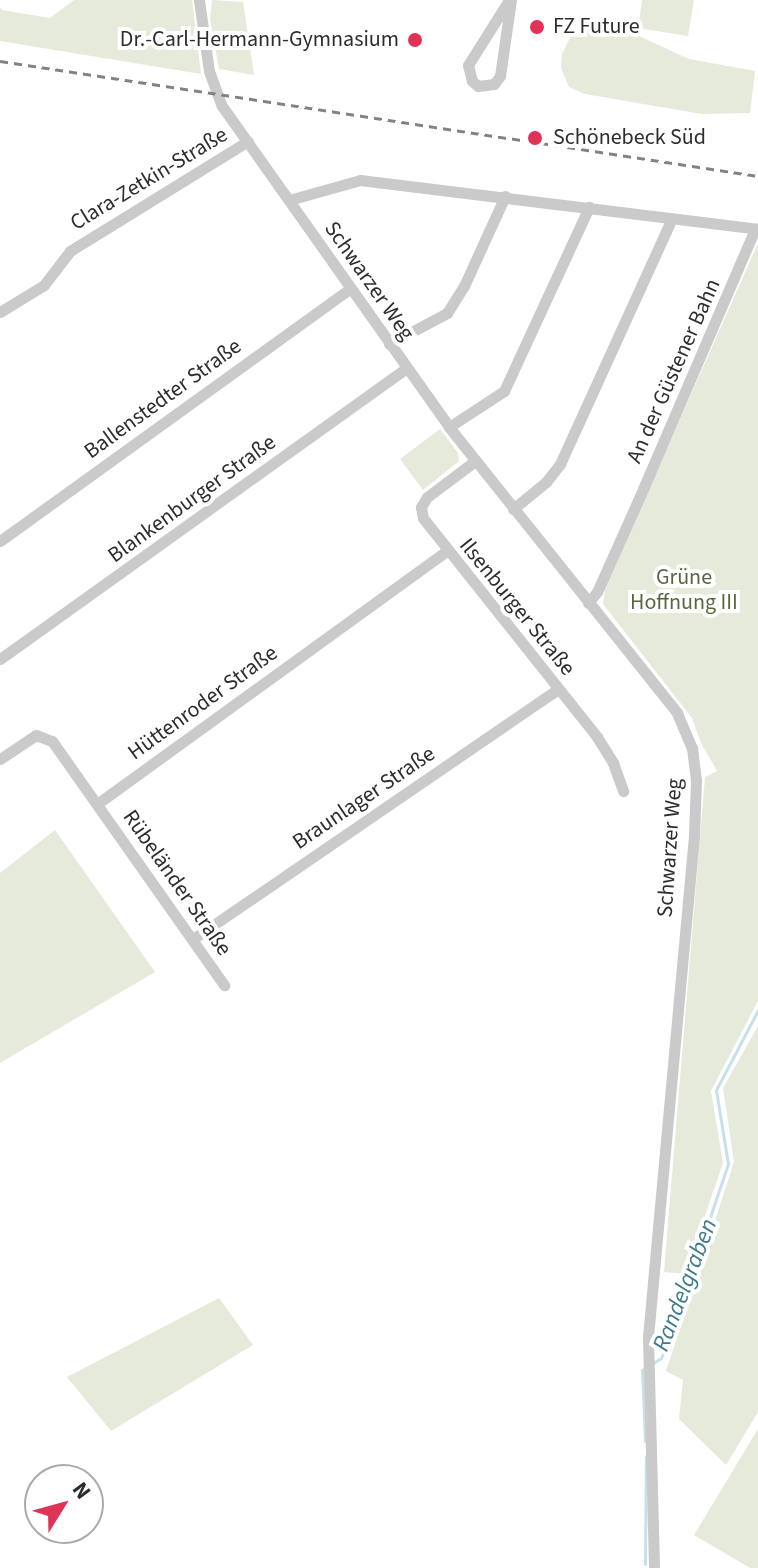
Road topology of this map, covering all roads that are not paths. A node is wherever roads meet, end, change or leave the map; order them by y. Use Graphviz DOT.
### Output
graph roads {
  1 [pos="199,0"];
  2 [pos="510,0"];
  3 [pos="248,141"];
  4 [pos="505,196"];
  5 [pos="289,200"];
  6 [pos="589,207"];
  7 [pos="672,218"];
  8 [pos="757,229"];
  9 [pos="350,289"];
  10 [pos="0,312"];
  11 [pos="389,344"];
  12 [pos="406,368"];
  13 [pos="449,427"];
  14 [pos="475,461"];
  15 [pos="513,509"];
  16 [pos="0,541"];
  17 [pos="446,551"];
  18 [pos="588,603"];
  19 [pos="0,659"];
  20 [pos="557,690"];
  21 [pos="0,759"];
  22 [pos="623,791"];
  23 [pos="97,804"];
  24 [pos="193,939"];
  25 [pos="224,985"];
  26 [pos="654,1568"];
  1 -- 3 [label="street, Schwarzer Weg"];
  2 -- 2 [label="street"];
  3 -- 5 [label="street, Schwarzer Weg"];
  3 -- 10 [label="street, Clara-Zetkin-Straße"];
  4 -- 5 [label="street, An der Güstener Bahn"];
  4 -- 6 [label="street, An der Güstener Bahn"];
  4 -- 11 [label="street"];
  5 -- 9 [label="street, Schwarzer Weg"];
  6 -- 7 [label="street, An der Güstener Bahn"];
  6 -- 13 [label="street"];
  7 -- 8 [label="street, An der Güstener Bahn"];
  7 -- 15 [label="street"];
  8 -- 18 [label="street, An der Güstener Bahn"];
  9 -- 11 [label="street, Schwarzer Weg"];
  9 -- 16 [label="street, Ballenstedter Straße"];
  11 -- 12 [label="street, Schwarzer Weg"];
  12 -- 13 [label="street, Schwarzer Weg"];
  12 -- 19 [label="street, Blankenburger Straße"];
  13 -- 14 [label="street, Schwarzer Weg"];
  14 -- 15 [label="street, Schwarzer Weg"];
  14 -- 17 [label="street, Ilsenburger Straße"];
  15 -- 18 [label="street, Schwarzer Weg"];
  17 -- 20 [label="street, Ilsenburger Straße"];
  17 -- 23 [label="street, Hüttenroder Straße"];
  18 -- 26 [label="street, Schwarzer Weg"];
  20 -- 22 [label="street, Ilsenburger Straße"];
  20 -- 24 [label="street, Braunlager Straße"];
  21 -- 23 [label="street"];
  23 -- 24 [label="street, Rübeländer Straße"];
  24 -- 25 [label="street, Rübeländer Straße"];
}
